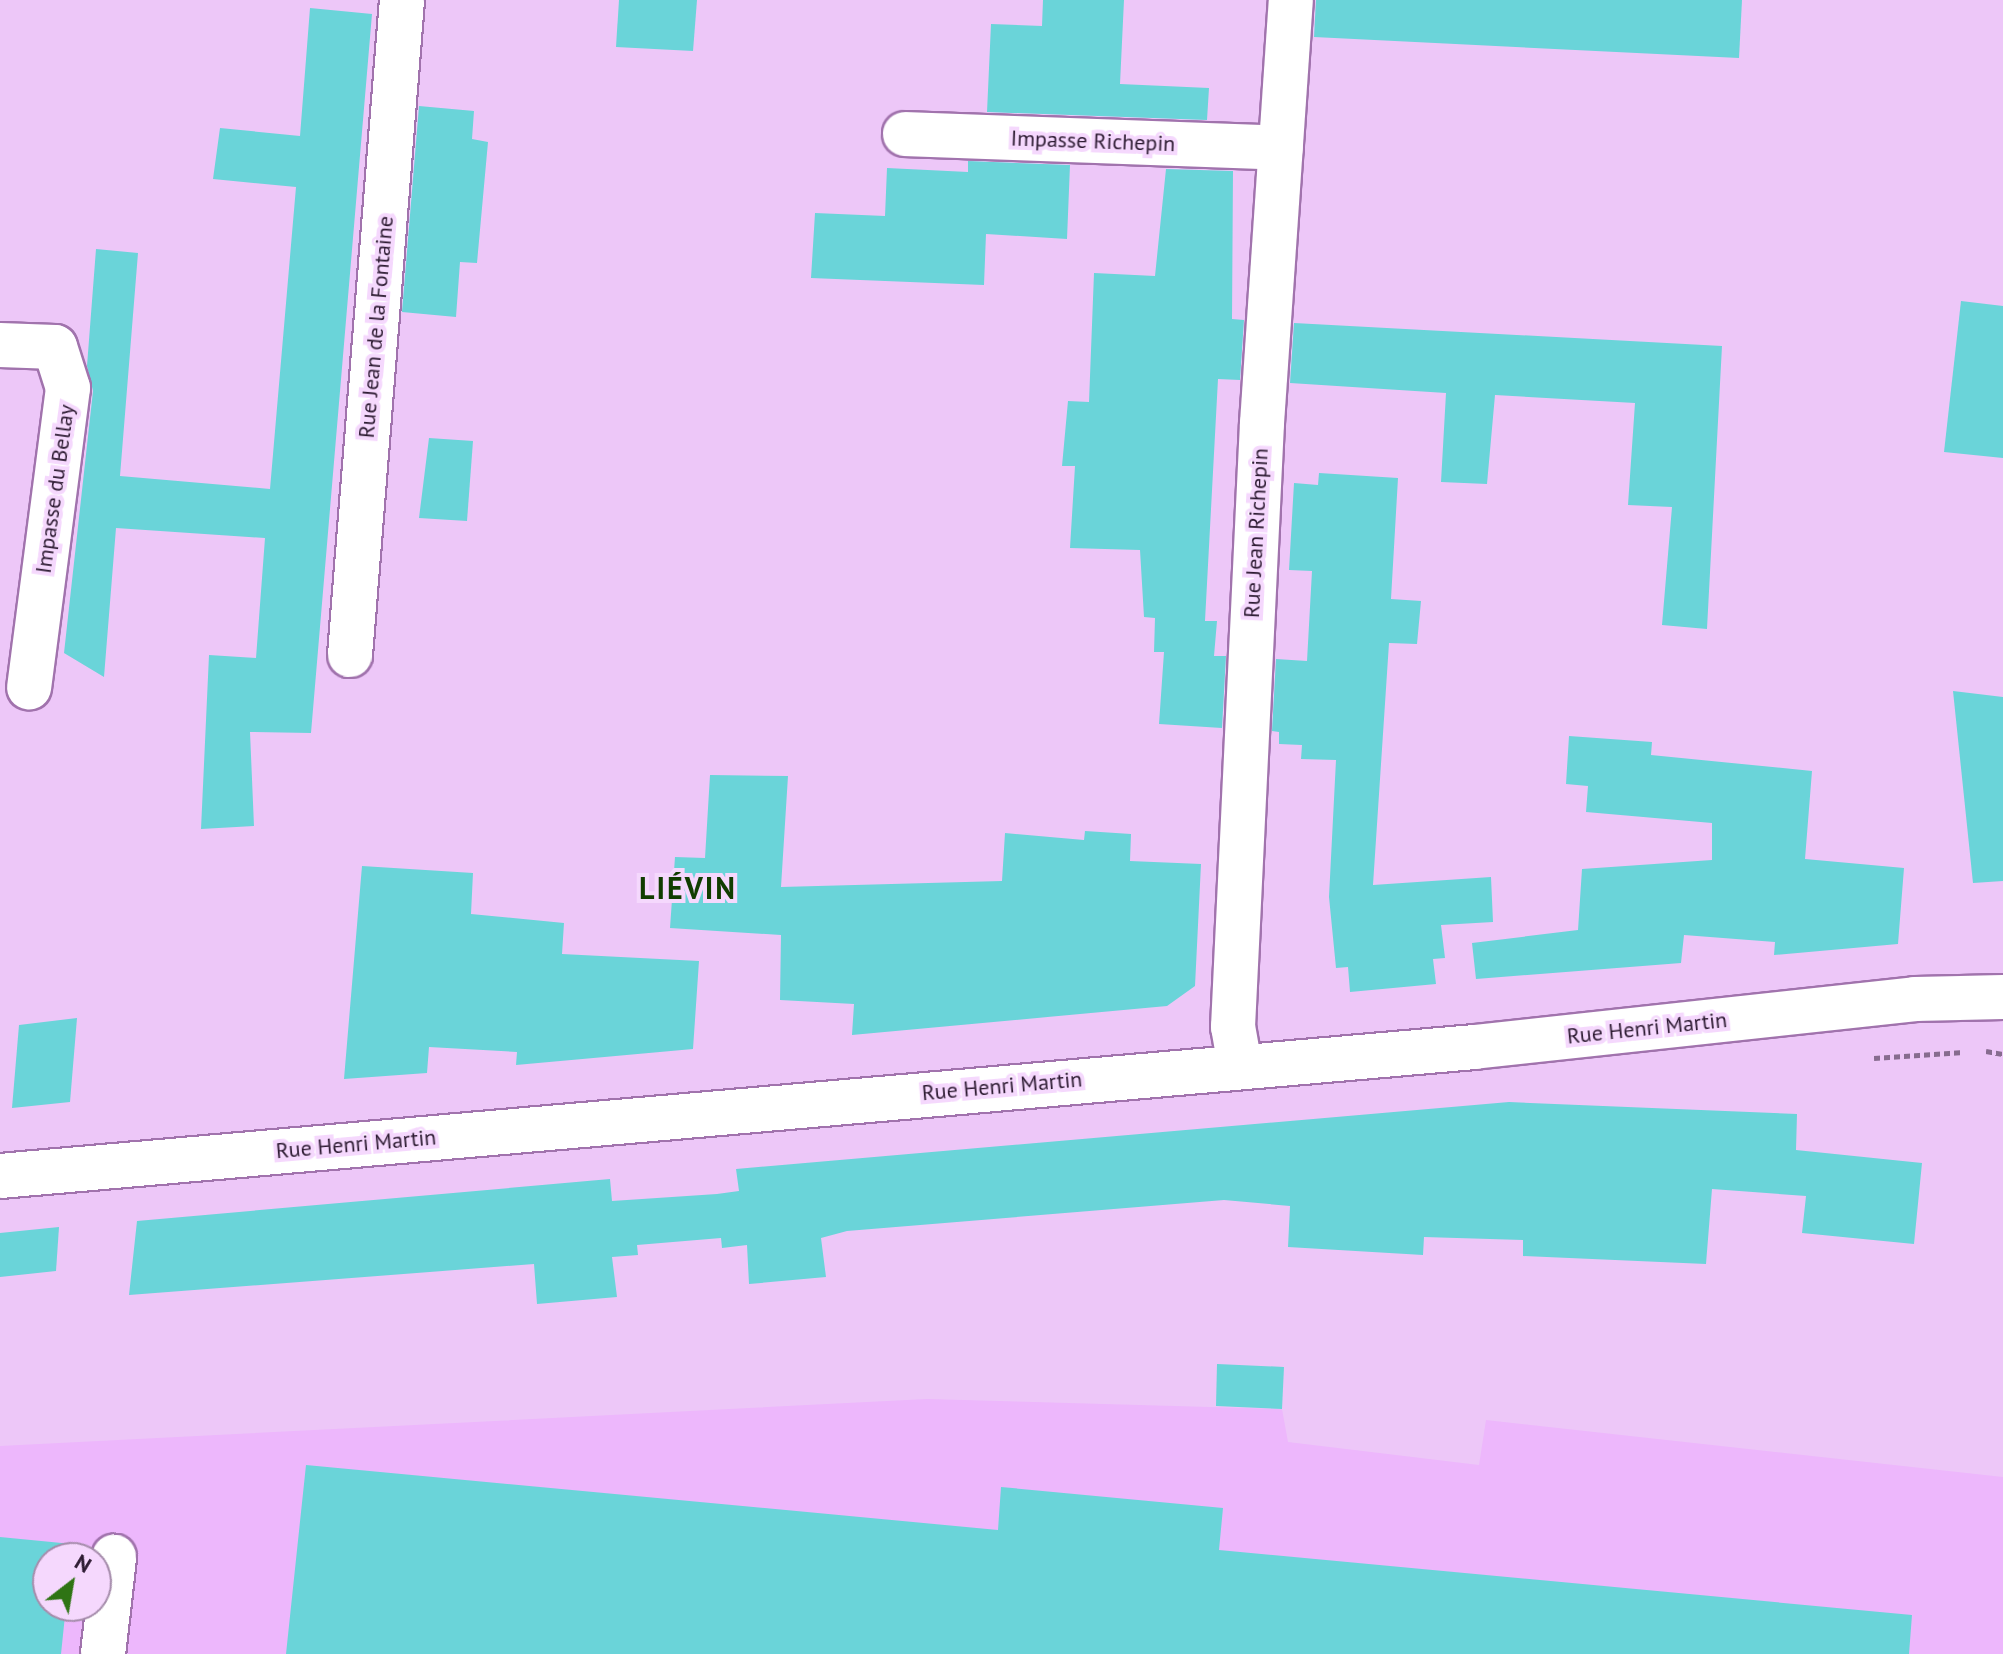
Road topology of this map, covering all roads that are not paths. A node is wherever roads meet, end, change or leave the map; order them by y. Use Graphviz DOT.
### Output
graph roads {
  1 [pos="402,0"];
  2 [pos="1291,0"];
  3 [pos="905,134"];
  4 [pos="1281,148"];
  5 [pos="0,345"];
  6 [pos="350,655"];
  7 [pos="29,687"];
  8 [pos="2003,997"];
  9 [pos="1240,1066"];
  10 [pos="0,1176"];
  11 [pos="114,1557"];
  12 [pos="103,1654"];
  1 -- 6 [label="street, Rue Jean de la Fontaine"];
  2 -- 4 [label="street, Rue Jean Richepin"];
  3 -- 4 [label="street, Impasse Richepin"];
  4 -- 9 [label="street, Rue Jean Richepin"];
  5 -- 7 [label="street, Impasse du Bellay"];
  8 -- 9 [label="street, Rue Henri Martin"];
  9 -- 10 [label="street, Rue Henri Martin"];
  11 -- 12 [label="street"];
}
